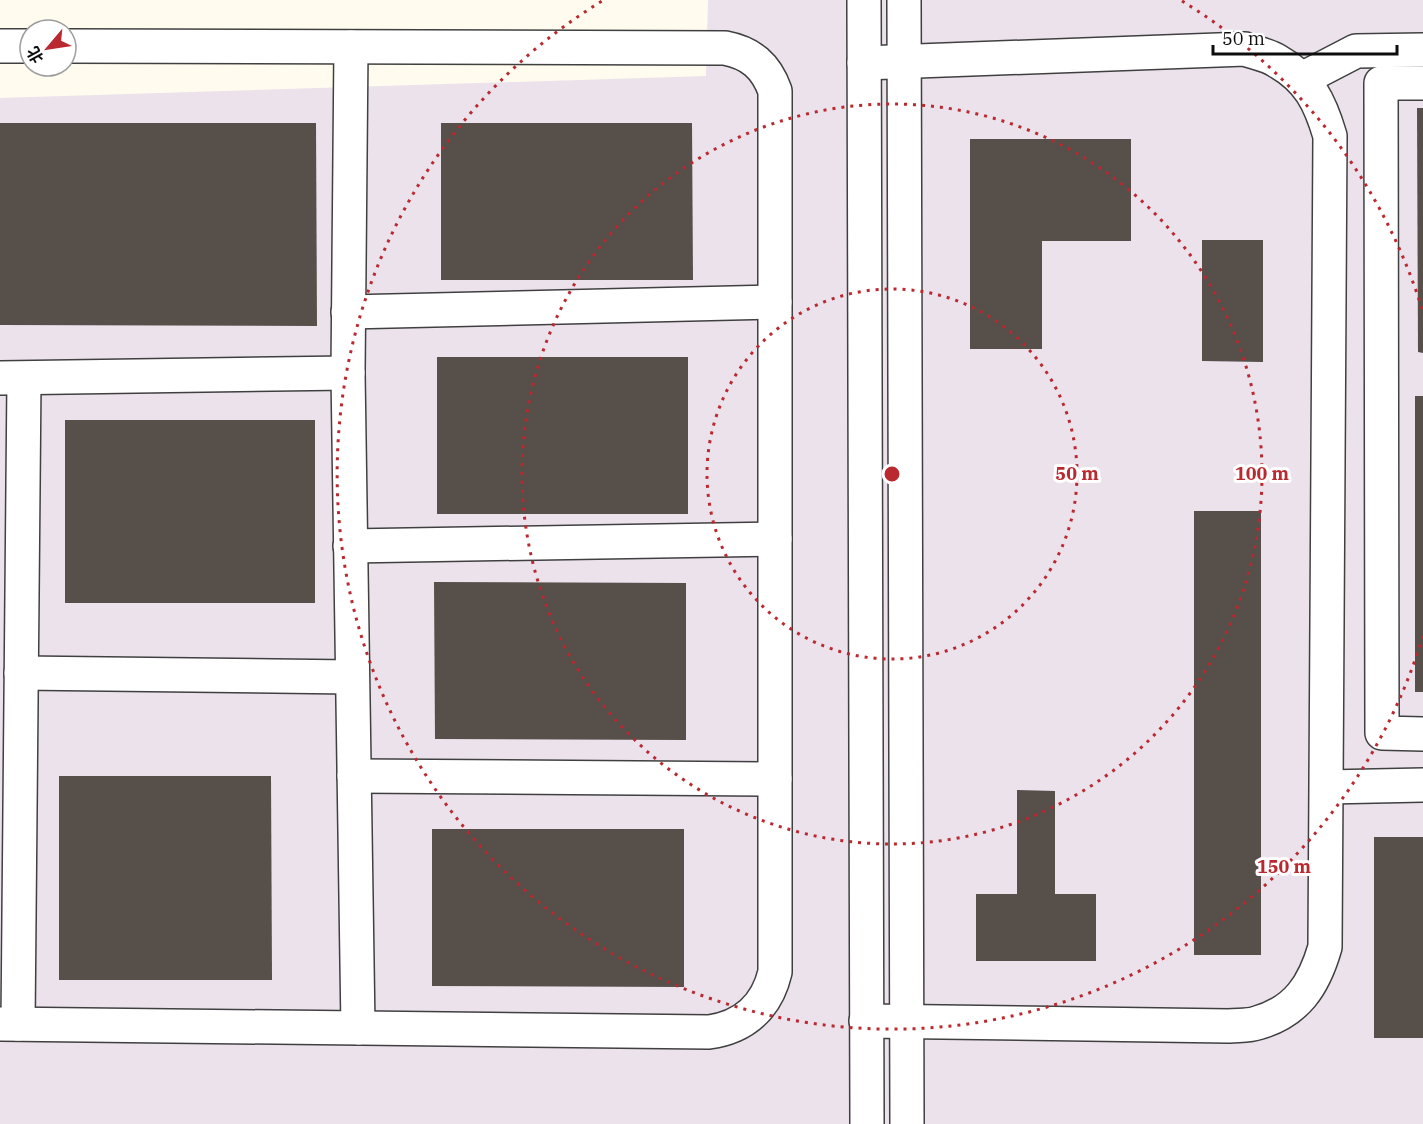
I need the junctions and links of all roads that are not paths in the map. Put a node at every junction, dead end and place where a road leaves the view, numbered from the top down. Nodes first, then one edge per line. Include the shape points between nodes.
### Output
1 (864, 0) edge
2 (904, 0) edge
3 (0, 46) edge
4 (18, 46) edge
5 (78, 46) edge
6 (351, 47) junction
7 (1423, 50) edge
8 (904, 61) junction
9 (864, 63) junction
10 (1302, 79) junction
11 (1423, 83) edge
12 (775, 302) junction
13 (348, 312) junction
14 (348, 373) junction
15 (12, 378) edge
16 (775, 539) junction
17 (350, 546) junction
18 (21, 673) junction
19 (352, 677) junction
20 (1423, 734) edge
21 (354, 776) junction
22 (775, 779) junction
23 (1423, 785) edge
24 (1327, 787) junction
25 (866, 1021) junction
26 (907, 1022) junction
27 (9, 1024) edge
28 (358, 1028) junction
29 (867, 1124) edge
30 (908, 1124) edge

1 - 9 street
2 - 8 street
3 - 4 street
5 - 6 street
6 - 12 street via 725,48 750,56 766,72 775,91
6 - 13 street
7 - 10 street via 1356,51
8 - 9 street
8 - 10 street via 1245,50 1276,60
8 - 26 street
9 - 25 street
10 - 24 street via 1320,105 1330,136
11 - 20 street via 1381,83 1382,733
12 - 13 street
12 - 16 street
13 - 14 street
14 - 15 street
14 - 17 street
15 - 18 street
16 - 17 street
16 - 22 street
17 - 19 street
18 - 19 street
18 - 27 street
19 - 21 street
21 - 22 street
21 - 28 street
22 - 28 street via 775,972 768,995 743,1021 710,1032
23 - 24 street
24 - 26 street via 1325,947 1317,973 1302,996 1281,1013 1257,1023 1229,1026
25 - 26 street
25 - 29 street
26 - 30 street
27 - 28 street

